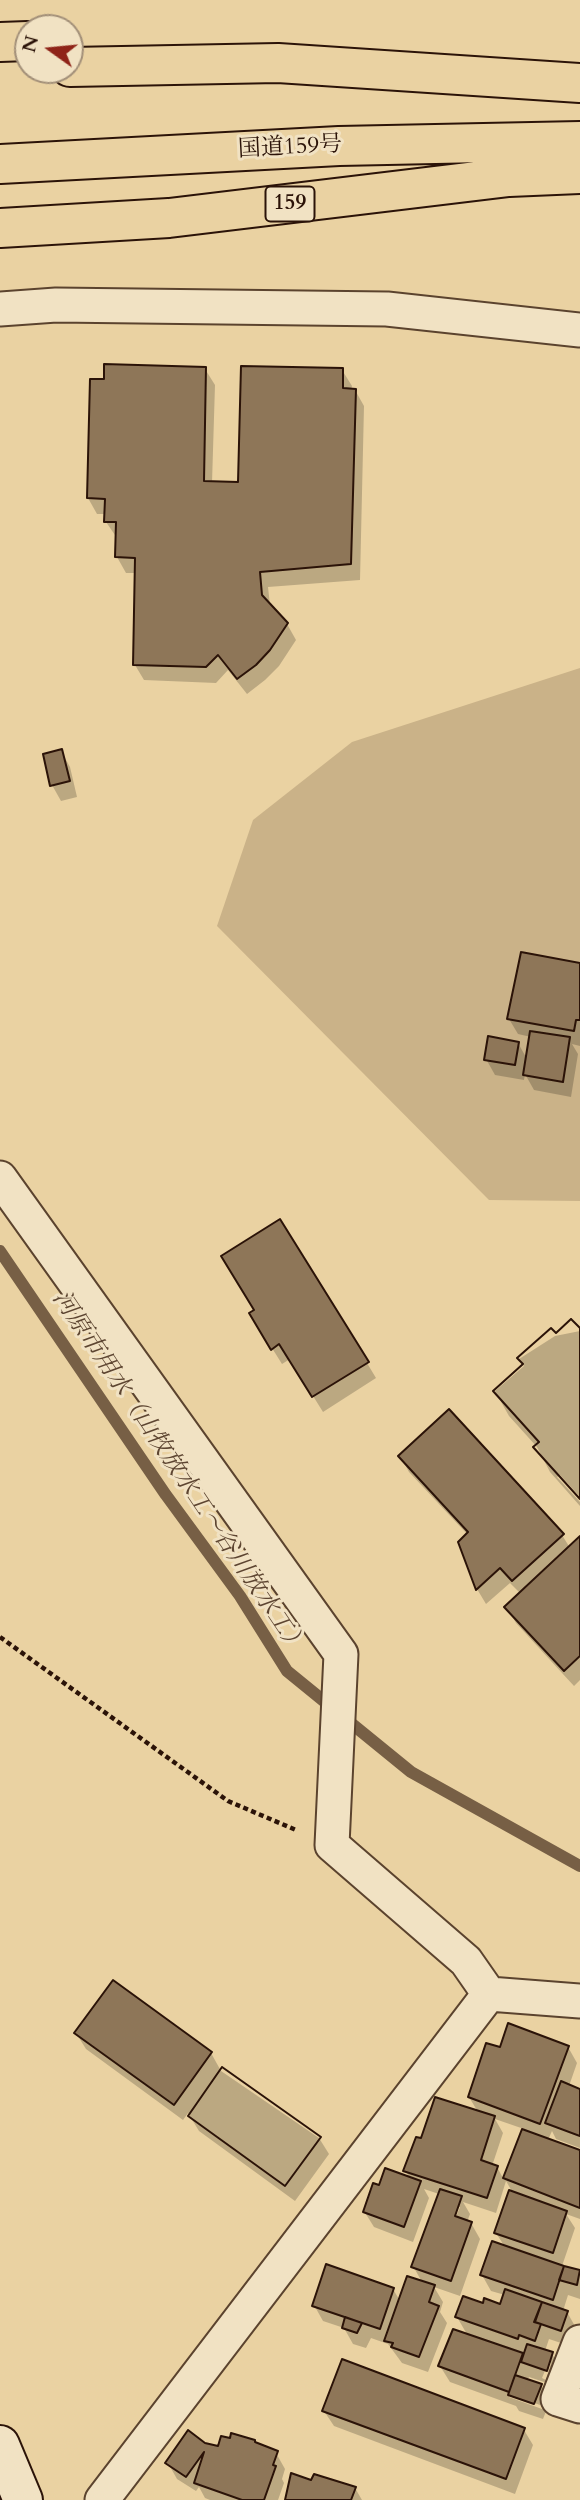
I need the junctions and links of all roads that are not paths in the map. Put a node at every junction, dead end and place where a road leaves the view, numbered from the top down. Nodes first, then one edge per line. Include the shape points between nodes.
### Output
1 (84, 41) edge
2 (580, 60) edge
3 (84, 67) edge
4 (580, 83) edge
5 (580, 141) edge
6 (0, 164) edge
7 (580, 174) edge
8 (0, 228) edge
9 (0, 309) edge
10 (580, 330) edge
11 (0, 1178) edge
12 (489, 1994) junction
13 (580, 2001) edge
14 (580, 2342) edge
15 (580, 2406) edge
16 (0, 2445) edge
17 (23, 2500) edge
18 (102, 2500) edge

1 - 2 highway via 166,39
3 - 4 highway via 278,63
5 - 6 highway, 国道159号 via 339,146
7 - 8 highway, 159 via 509,177 169,218
9 - 10 street via 56,305 387,309
11 - 12 street via 341,1654 332,1845 466,1961
12 - 13 street
12 - 18 street
14 - 15 street via 558,2399
16 - 17 main road

